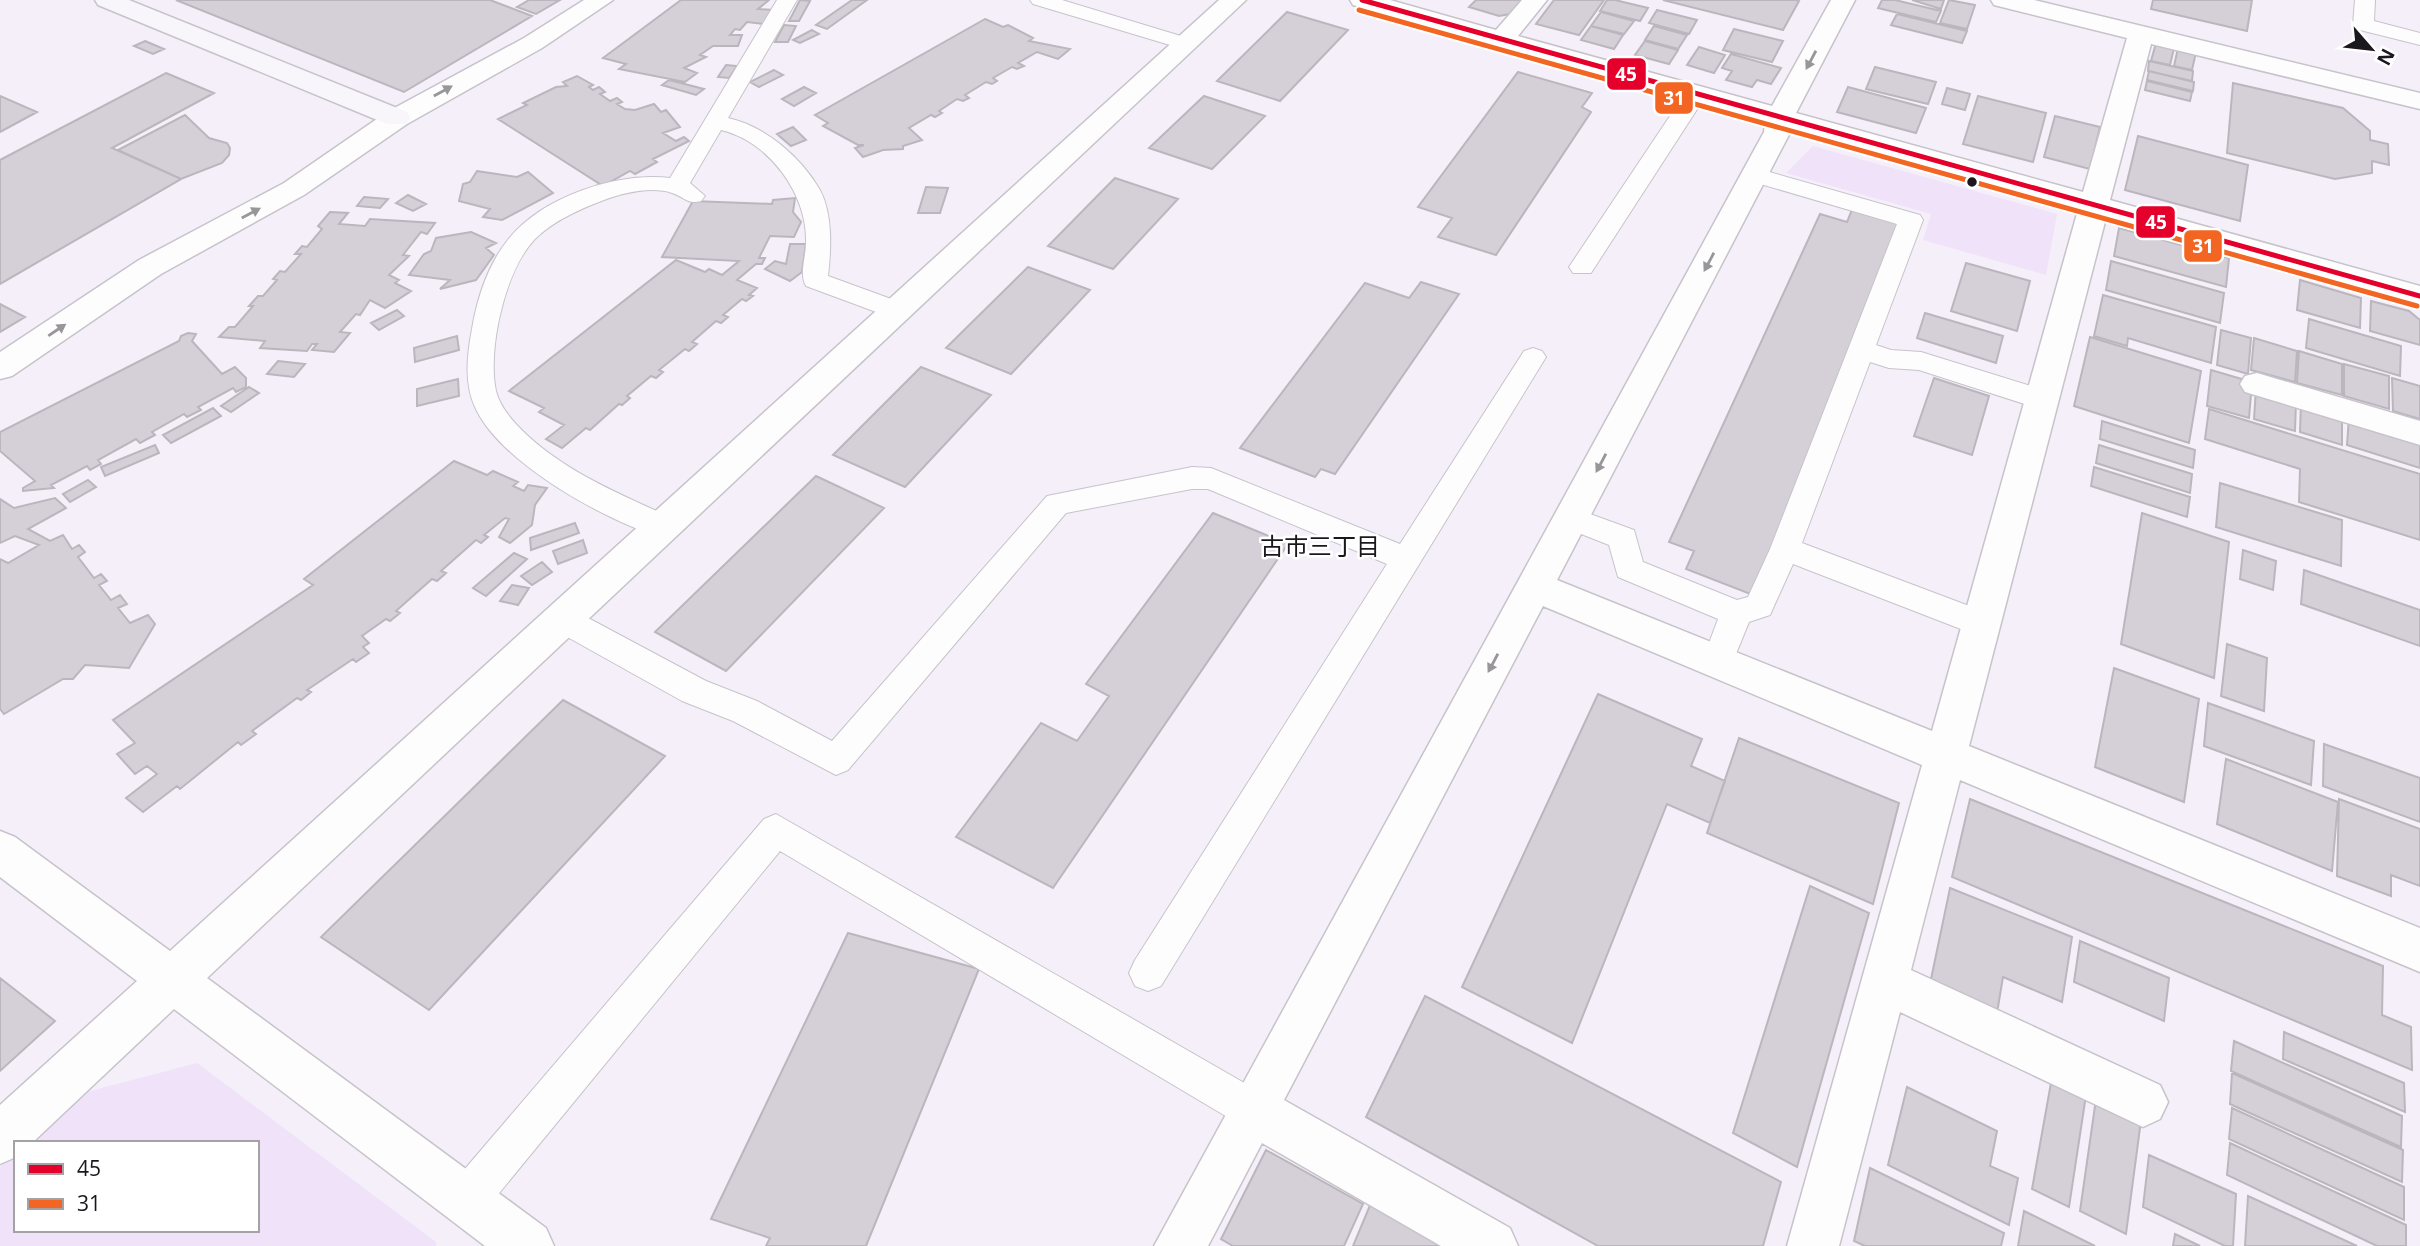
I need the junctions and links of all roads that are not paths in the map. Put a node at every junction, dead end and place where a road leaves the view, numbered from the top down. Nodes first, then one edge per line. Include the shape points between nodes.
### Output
1 (107, 0) edge
2 (601, 0) edge
3 (787, 0) edge
4 (1040, 0) edge
5 (1234, 0) edge
6 (1362, 0) edge
7 (1535, 0) edge
8 (1843, 0) edge
9 (2003, 0) edge
10 (2365, 0) edge
11 (2141, 33) junction
12 (2420, 38) edge
13 (1502, 39) junction
14 (1187, 44) junction
15 (1696, 94) junction
16 (2420, 101) edge
17 (397, 118) junction
18 (1779, 118) junction
19 (716, 122) junction
20 (1755, 176) junction
21 (2094, 206) junction
22 (1582, 267) dead end
23 (2420, 296) edge
24 (896, 310) junction
25 (1861, 349) junction
26 (1533, 356) dead end
27 (0, 368) edge
28 (2257, 384) dead end
29 (2043, 400) junction
30 (2420, 433) edge
31 (1571, 518) junction
32 (663, 527) junction
33 (1785, 549) junction
34 (1405, 559) junction
35 (1535, 587) junction
36 (1736, 612) junction
37 (564, 620) junction
38 (1982, 624) junction
39 (1718, 662) junction
40 (1946, 755) junction
41 (0, 851) edge
42 (2420, 950) edge
43 (1148, 973) dead end
44 (172, 980) junction
45 (1885, 982) junction
46 (2143, 1102) dead end
47 (1253, 1110) junction
48 (0, 1139) edge
49 (467, 1199) junction
50 (516, 1243) edge
51 (1180, 1246) edge
52 (1492, 1246) edge
53 (1813, 1246) edge

1 - 17 street
17 -> 2 street
3 - 19 lane
4 - 14 lane
5 - 14 street
6 - 13 street
7 - 13 street
8 -> 18 street
9 - 11 street
10 - 12 lane via 2363,25
11 - 16 street
11 - 21 street
13 - 15 street
14 - 24 street
15 - 18 street
15 - 22 lane
27 -> 17 street via 150,267 303,184
18 - 20 street via 1778,132
18 - 21 street
19 - 24 lane via 743,128 777,153 809,192 819,241 815,280
19 - 32 lane via 685,191 642,185 581,199 525,234 501,271 480,367 488,406 521,448 581,486
20 - 25 lane via 1911,220
20 -> 31 street
21 - 23 street
21 - 29 street
24 - 32 street
25 - 29 lane via 1889,359 1921,361
25 - 33 lane
26 - 34 lane
28 - 30 street
29 - 38 street
31 - 35 street
31 - 36 lane via 1623,538 1629,569
32 - 37 street
33 - 36 lane via 1759,606
33 - 38 lane
34 - 37 lane via 1211,479 1192,478 1056,504 836,760 745,711 694,691
34 - 43 lane
35 - 39 street
35 -> 47 street
36 - 39 lane
37 - 44 street
38 - 40 street
39 - 40 street
40 - 42 street
40 - 45 street
41 - 44 street
44 - 48 street
44 - 49 street
45 - 46 street
45 - 53 street
47 - 49 lane via 776,830
47 - 51 street
47 - 52 street
49 - 50 street

